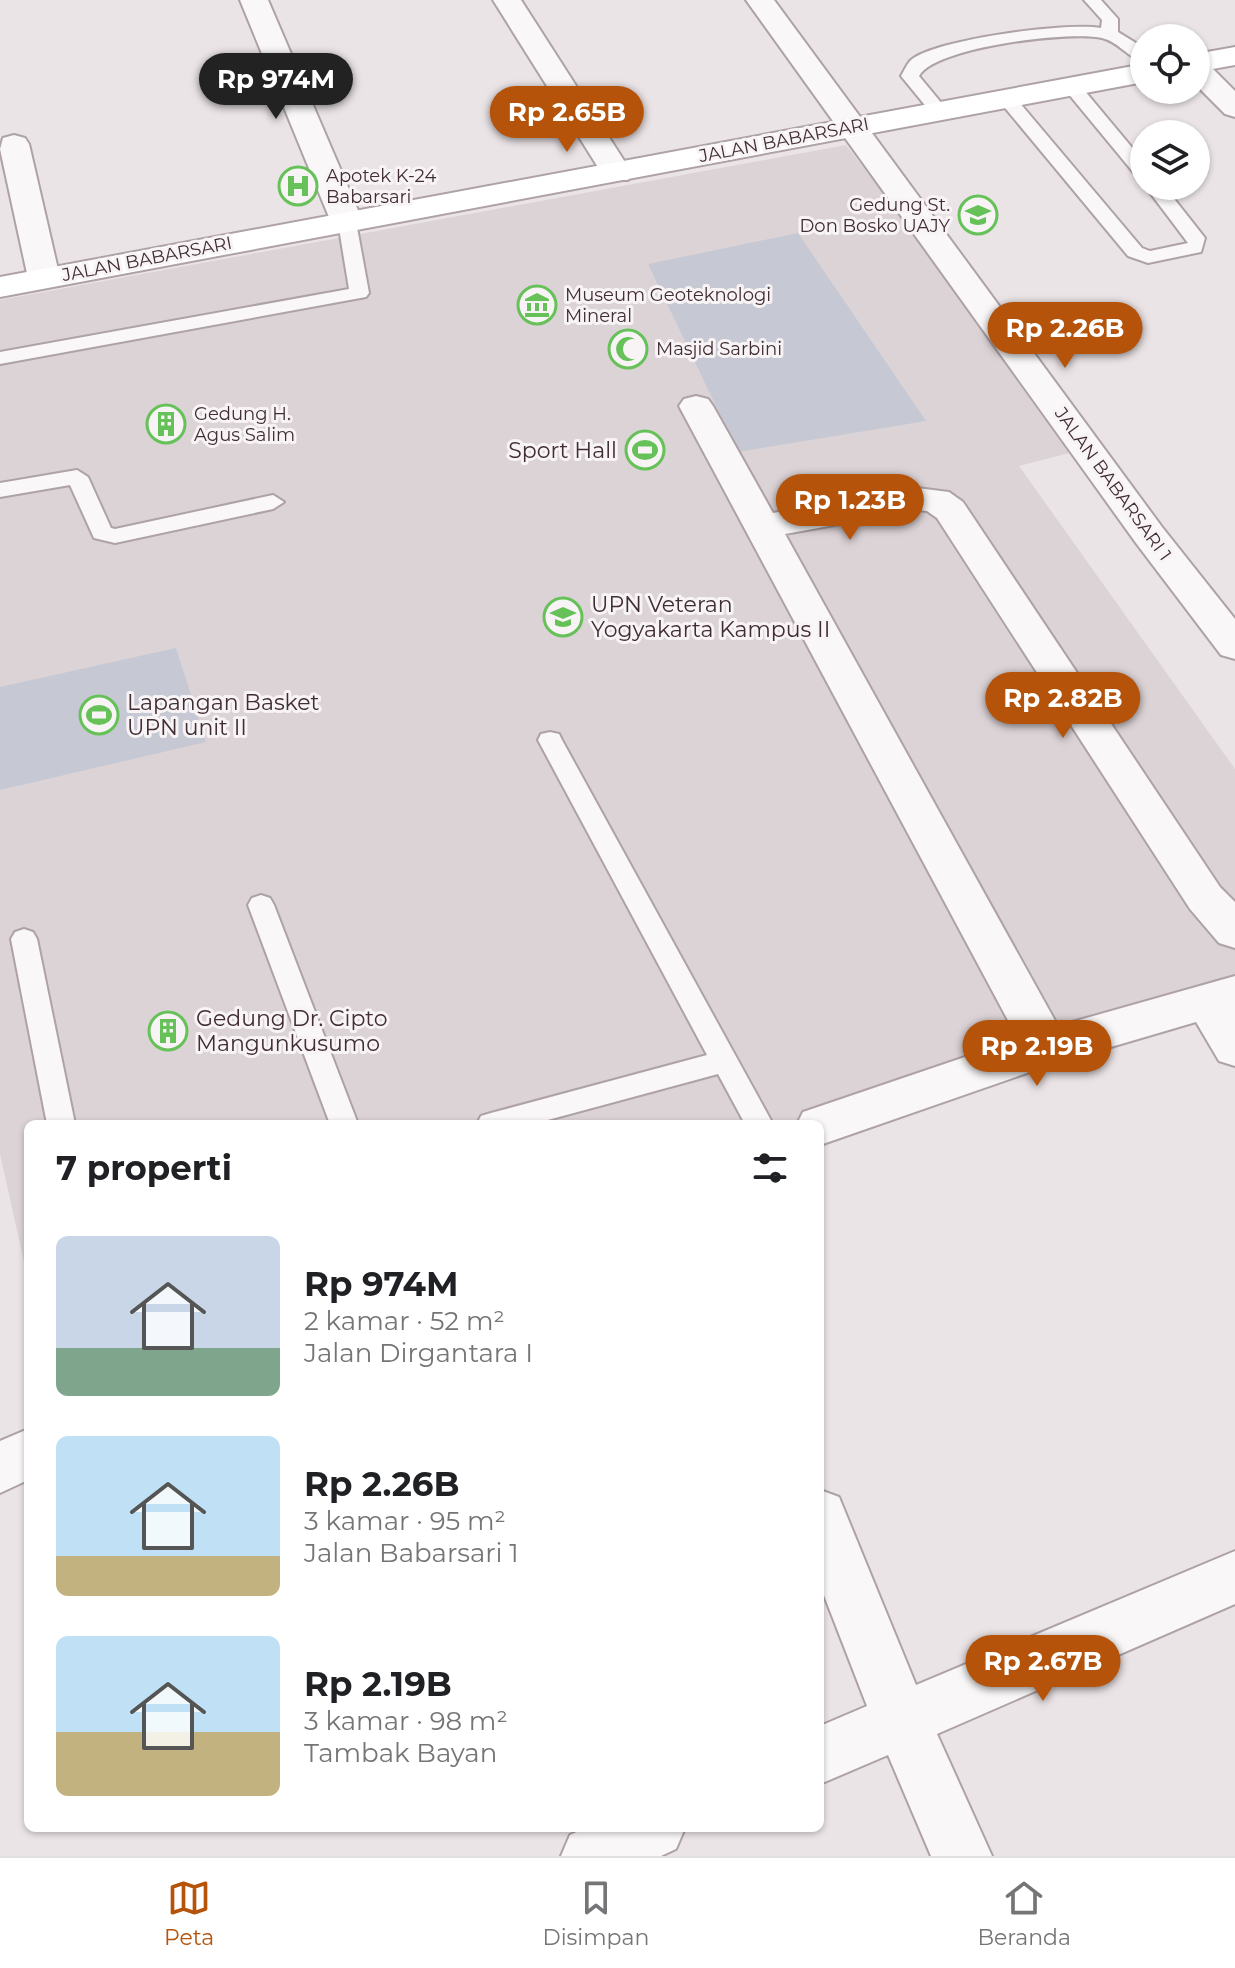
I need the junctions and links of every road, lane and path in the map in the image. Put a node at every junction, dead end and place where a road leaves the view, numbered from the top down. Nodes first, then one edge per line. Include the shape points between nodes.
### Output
1 (254, 0) edge
2 (507, 0) edge
3 (760, 0) edge
4 (1092, 0) edge
5 (1109, 34) junction
6 (1130, 48) edge
7 (1235, 56) edge
8 (1210, 62) edge
9 (1130, 76) edge
10 (1210, 81) edge
11 (1073, 88) junction
12 (1007, 99) junction
13 (1235, 108) edge
14 (939, 111) junction
15 (851, 127) junction
16 (14, 144) dead end
17 (1130, 157) edge
18 (617, 173) junction
19 (1165, 200) edge
20 (347, 222) junction
21 (44, 278) junction
22 (0, 287) edge
23 (0, 358) edge
24 (696, 406) dead end
25 (0, 490) edge
26 (273, 502) dead end
27 (761, 527) junction
28 (1235, 646) edge
29 (550, 740) dead end
30 (261, 905) dead end
31 (1235, 931) edge
32 (24, 939) dead end
33 (1221, 996) edge
34 (1046, 1048) junction
35 (1235, 1048) edge
36 (725, 1061) junction
37 (60, 1120) edge
38 (342, 1120) edge
39 (506, 1120) edge
40 (757, 1120) edge
41 (824, 1125) edge
42 (24, 1455) edge
43 (0, 1468) edge
44 (824, 1525) edge
45 (1235, 1577) edge
46 (901, 1719) junction
47 (824, 1753) edge
48 (646, 1832) edge
49 (591, 1856) edge
50 (962, 1856) edge

1 - 20 street
2 - 18 street
3 - 15 street, JALAN BABARSARI 1
4 - 5 lane via 1110,19
5 - 6 lane
5 - 14 lane via 1078,30 937,54 917,64 910,76
7 - 8 street
9 - 11 street, JALAN BABARSARI
10 - 13 street
11 - 12 street, JALAN BABARSARI
11 - 17 lane
12 - 14 street, JALAN BABARSARI
12 - 19 lane via 1135,252 1148,257 1194,248 1196,238
14 - 15 street, JALAN BABARSARI
15 - 18 street, JALAN BABARSARI
15 - 28 street, JALAN BABARSARI 1
16 - 21 street
18 - 20 street, JALAN BABARSARI
20 - 21 street, JALAN BABARSARI
20 - 23 lane via 359,293
21 - 22 street, JALAN BABARSARI
24 - 27 street
25 - 26 lane via 77,477 102,533 115,536
27 - 31 street via 917,499 936,500 950,510 1205,898
27 - 34 street
29 - 36 lane
30 - 38 lane
32 - 37 lane
33 - 34 street
33 - 35 street
34 - 41 street
36 - 39 lane
36 - 40 lane
42 - 43 street
44 - 46 street
45 - 46 street
46 - 47 street
46 - 50 street
48 - 49 street

